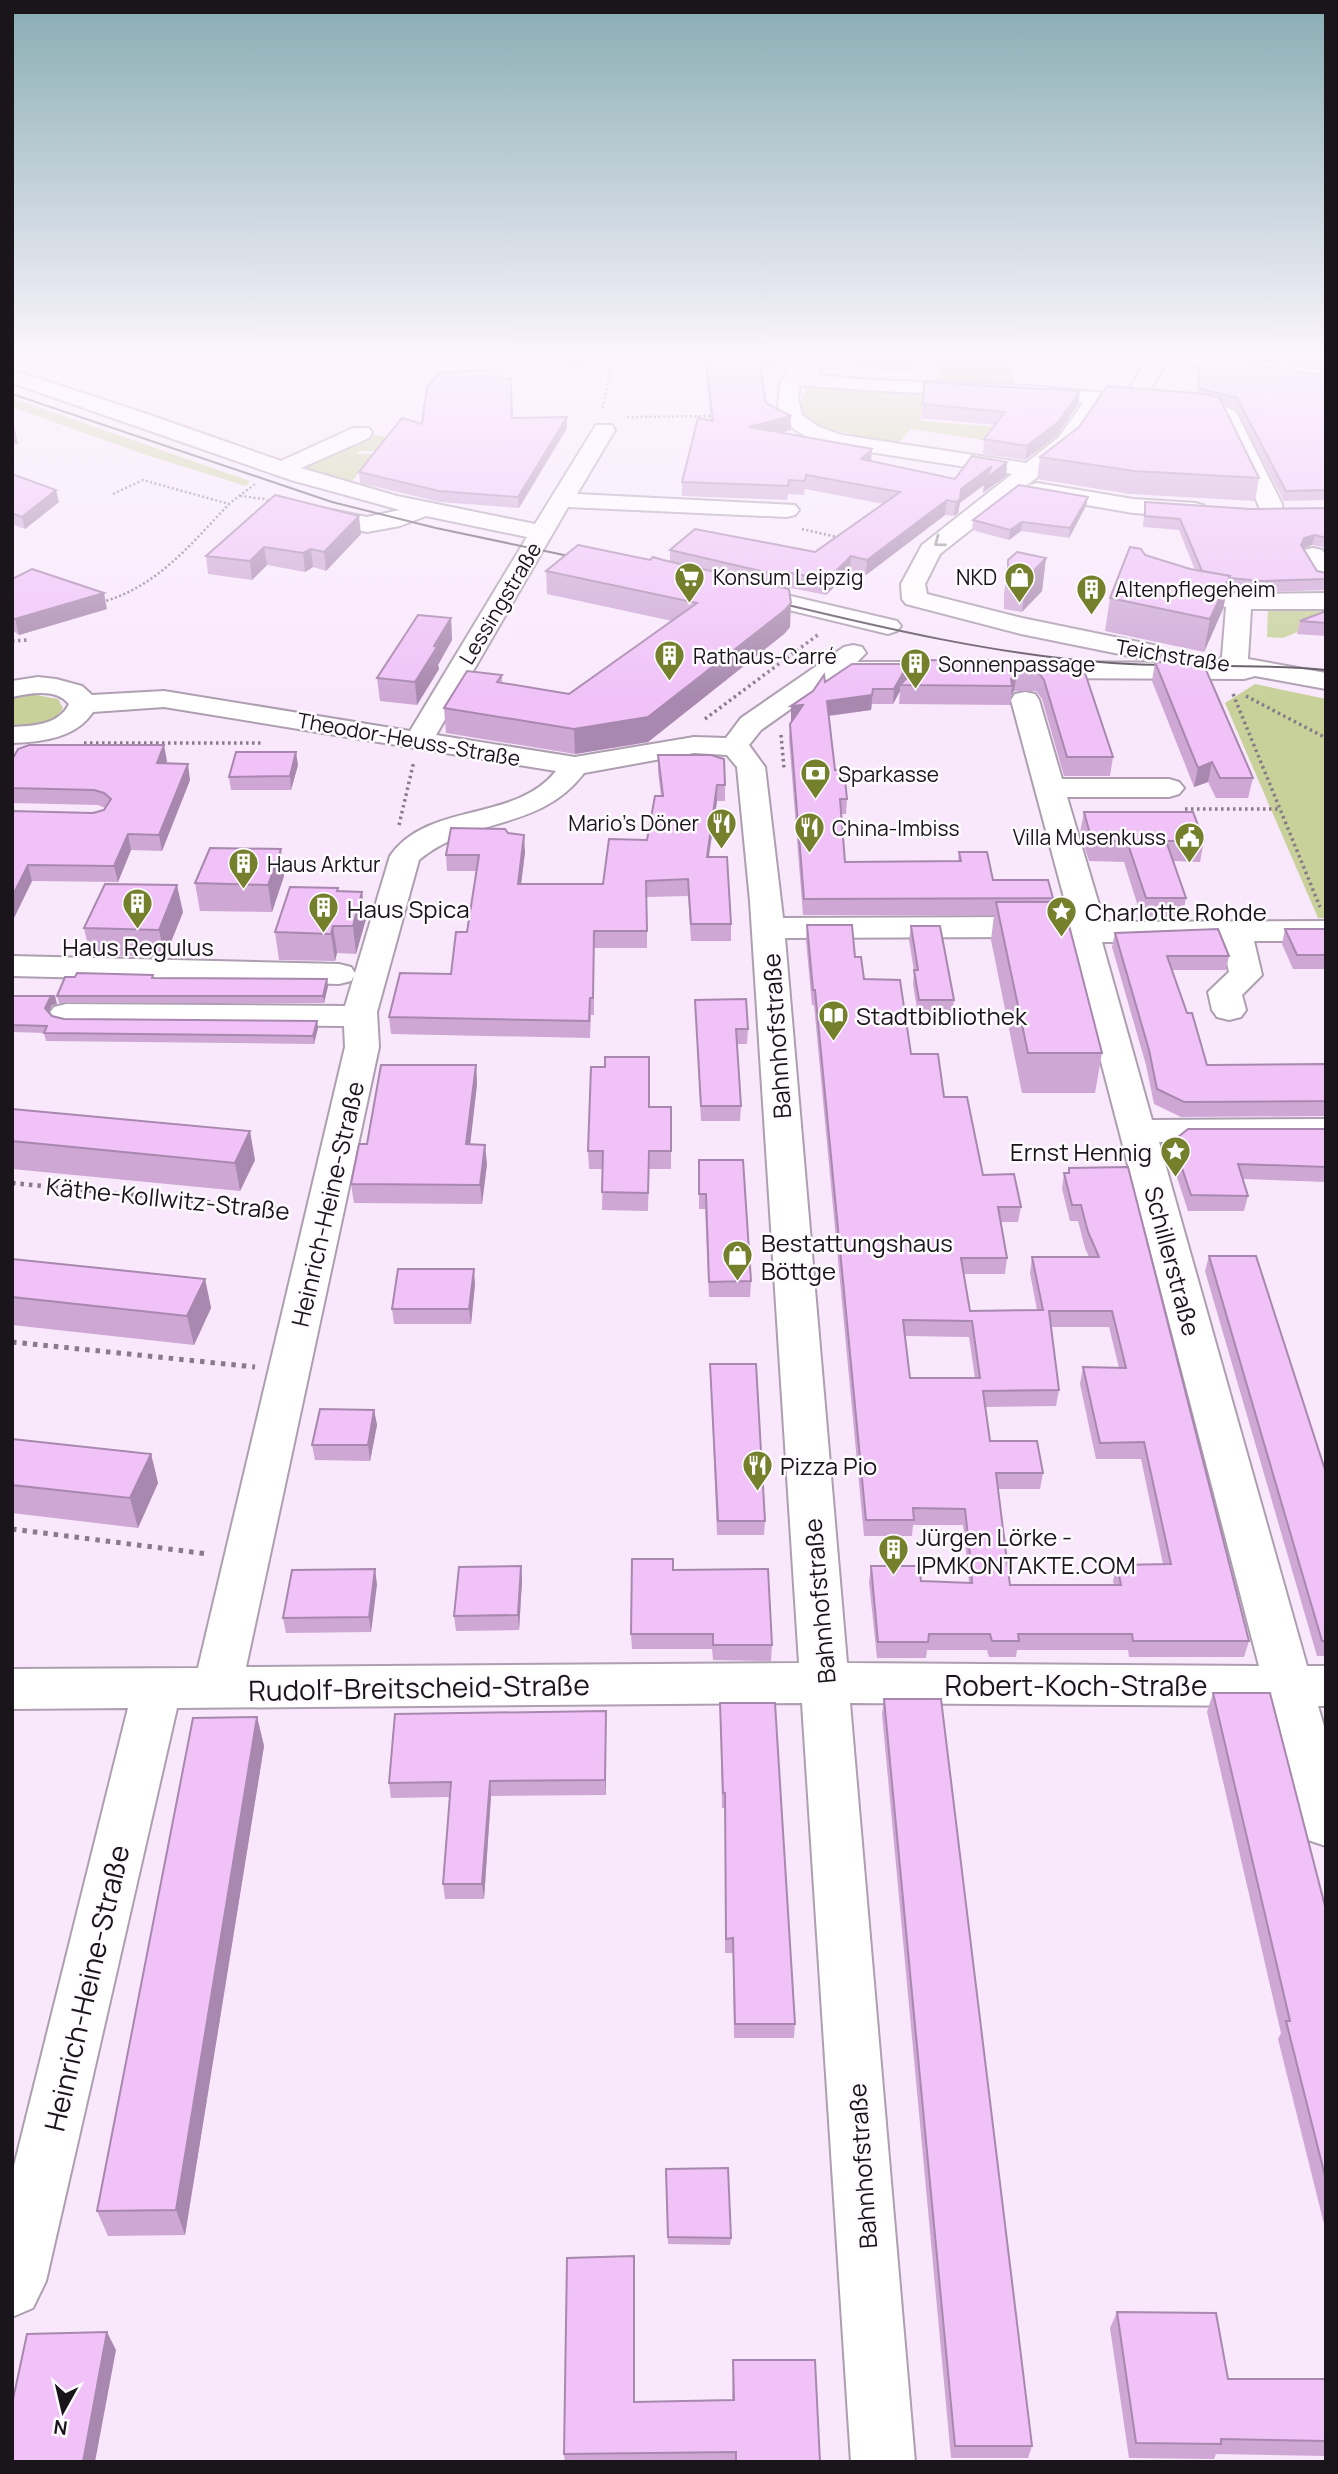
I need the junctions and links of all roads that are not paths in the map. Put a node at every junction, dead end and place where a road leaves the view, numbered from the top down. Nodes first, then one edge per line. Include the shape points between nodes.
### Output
1 (283, 469) edge
2 (580, 469) edge
3 (999, 469) edge
4 (1034, 469) edge
5 (1254, 469) edge
6 (1023, 478) junction
7 (561, 500) junction
8 (271, 503) edge
9 (423, 509) junction
10 (778, 509) road end
11 (1220, 512) edge
12 (1245, 512) edge
13 (1298, 512) edge
14 (1271, 513) junction
15 (538, 540) junction
16 (559, 551) dead end
17 (1313, 555) dead end
18 (1326, 576) edge
19 (1150, 580) edge
20 (715, 585) edge
21 (915, 599) junction
22 (1326, 601) edge
23 (1239, 602) junction
24 (888, 626) junction
25 (1326, 657) edge
26 (1236, 662) junction
27 (833, 668) junction
28 (1008, 680) junction
29 (1326, 681) edge
30 (12, 689) edge
31 (83, 704) junction
32 (12, 735) edge
33 (734, 747) junction
34 (417, 749) junction
35 (575, 766) junction
36 (1050, 788) junction
37 (1169, 788) dead end
38 (531, 803) junction
39 (521, 841) edge
40 (1323, 920) edge
41 (768, 928) junction
42 (1236, 931) junction
43 (1083, 932) junction
44 (12, 966) edge
45 (339, 974) dead end
46 (1229, 1010) dead end
47 (66, 1014) dead end
48 (360, 1016) junction
49 (1326, 1130) edge
50 (1138, 1131) junction
51 (826, 1683) junction
52 (1307, 1686) edge
53 (12, 1689) edge
54 (157, 1689) junction
55 (217, 1689) junction
56 (1326, 1824) edge
57 (12, 2287) edge
58 (883, 2462) edge

1 - 9 street
2 - 7 street, Lessingstraße
3 - 6 street
4 - 6 street
5 - 14 street
6 - 11 street via 1133,506
6 -> 21 street via 930,550 913,584
7 - 10 street
7 - 15 street, Lessingstraße
8 - 9 street via 368,526 389,524
9 - 15 street
12 - 14 street
13 - 14 street
15 - 16 street
15 - 34 street, Lessingstraße
17 - 18 street
19 - 23 street
20 - 24 street
21 - 24 street
21 - 26 street, Teichstraße via 1122,648
22 - 23 street
23 - 26 street
24 - 27 street
25 - 26 street
26 - 28 street via 1244,671 1071,670
26 - 29 street, Teichstraße
27 - 28 street
27 - 33 street via 751,724
28 - 36 street, Schillerstraße
30 - 31 street via 59,687 80,697
31 - 32 street via 80,712 61,726
31 - 34 street, Theodor-Heuss-Straße via 164,699
33 - 35 street, Theodor-Heuss-Straße via 694,745
33 - 41 street, Bahnhofstraße via 751,767
34 - 35 street, Theodor-Heuss-Straße
35 - 38 street via 549,795
36 - 37 street
36 - 43 street, Schillerstraße via 1087,918
38 - 39 street via 534,819
38 - 48 street, Heinrich-Heine-Straße via 432,834 405,856
40 - 42 street
41 - 43 street via 1051,927
41 - 51 street, Bahnhofstraße
42 - 43 street
42 - 46 street via 1246,975 1225,992
43 - 50 street, Schillerstraße
44 - 45 street
47 - 48 street
48 - 55 street, Heinrich-Heine-Straße via 362,1047
49 - 50 street
50 - 52 street, Schillerstraße
51 - 52 street, Robert-Koch-Straße
51 - 55 street, Rudolf-Breitscheid-Straße
51 - 58 street, Bahnhofstraße
52 - 56 street, Schillerstraße
53 - 54 street, Rudolf-Breitscheid-Straße
54 - 55 street, Rudolf-Breitscheid-Straße
54 - 57 street, Heinrich-Heine-Straße

